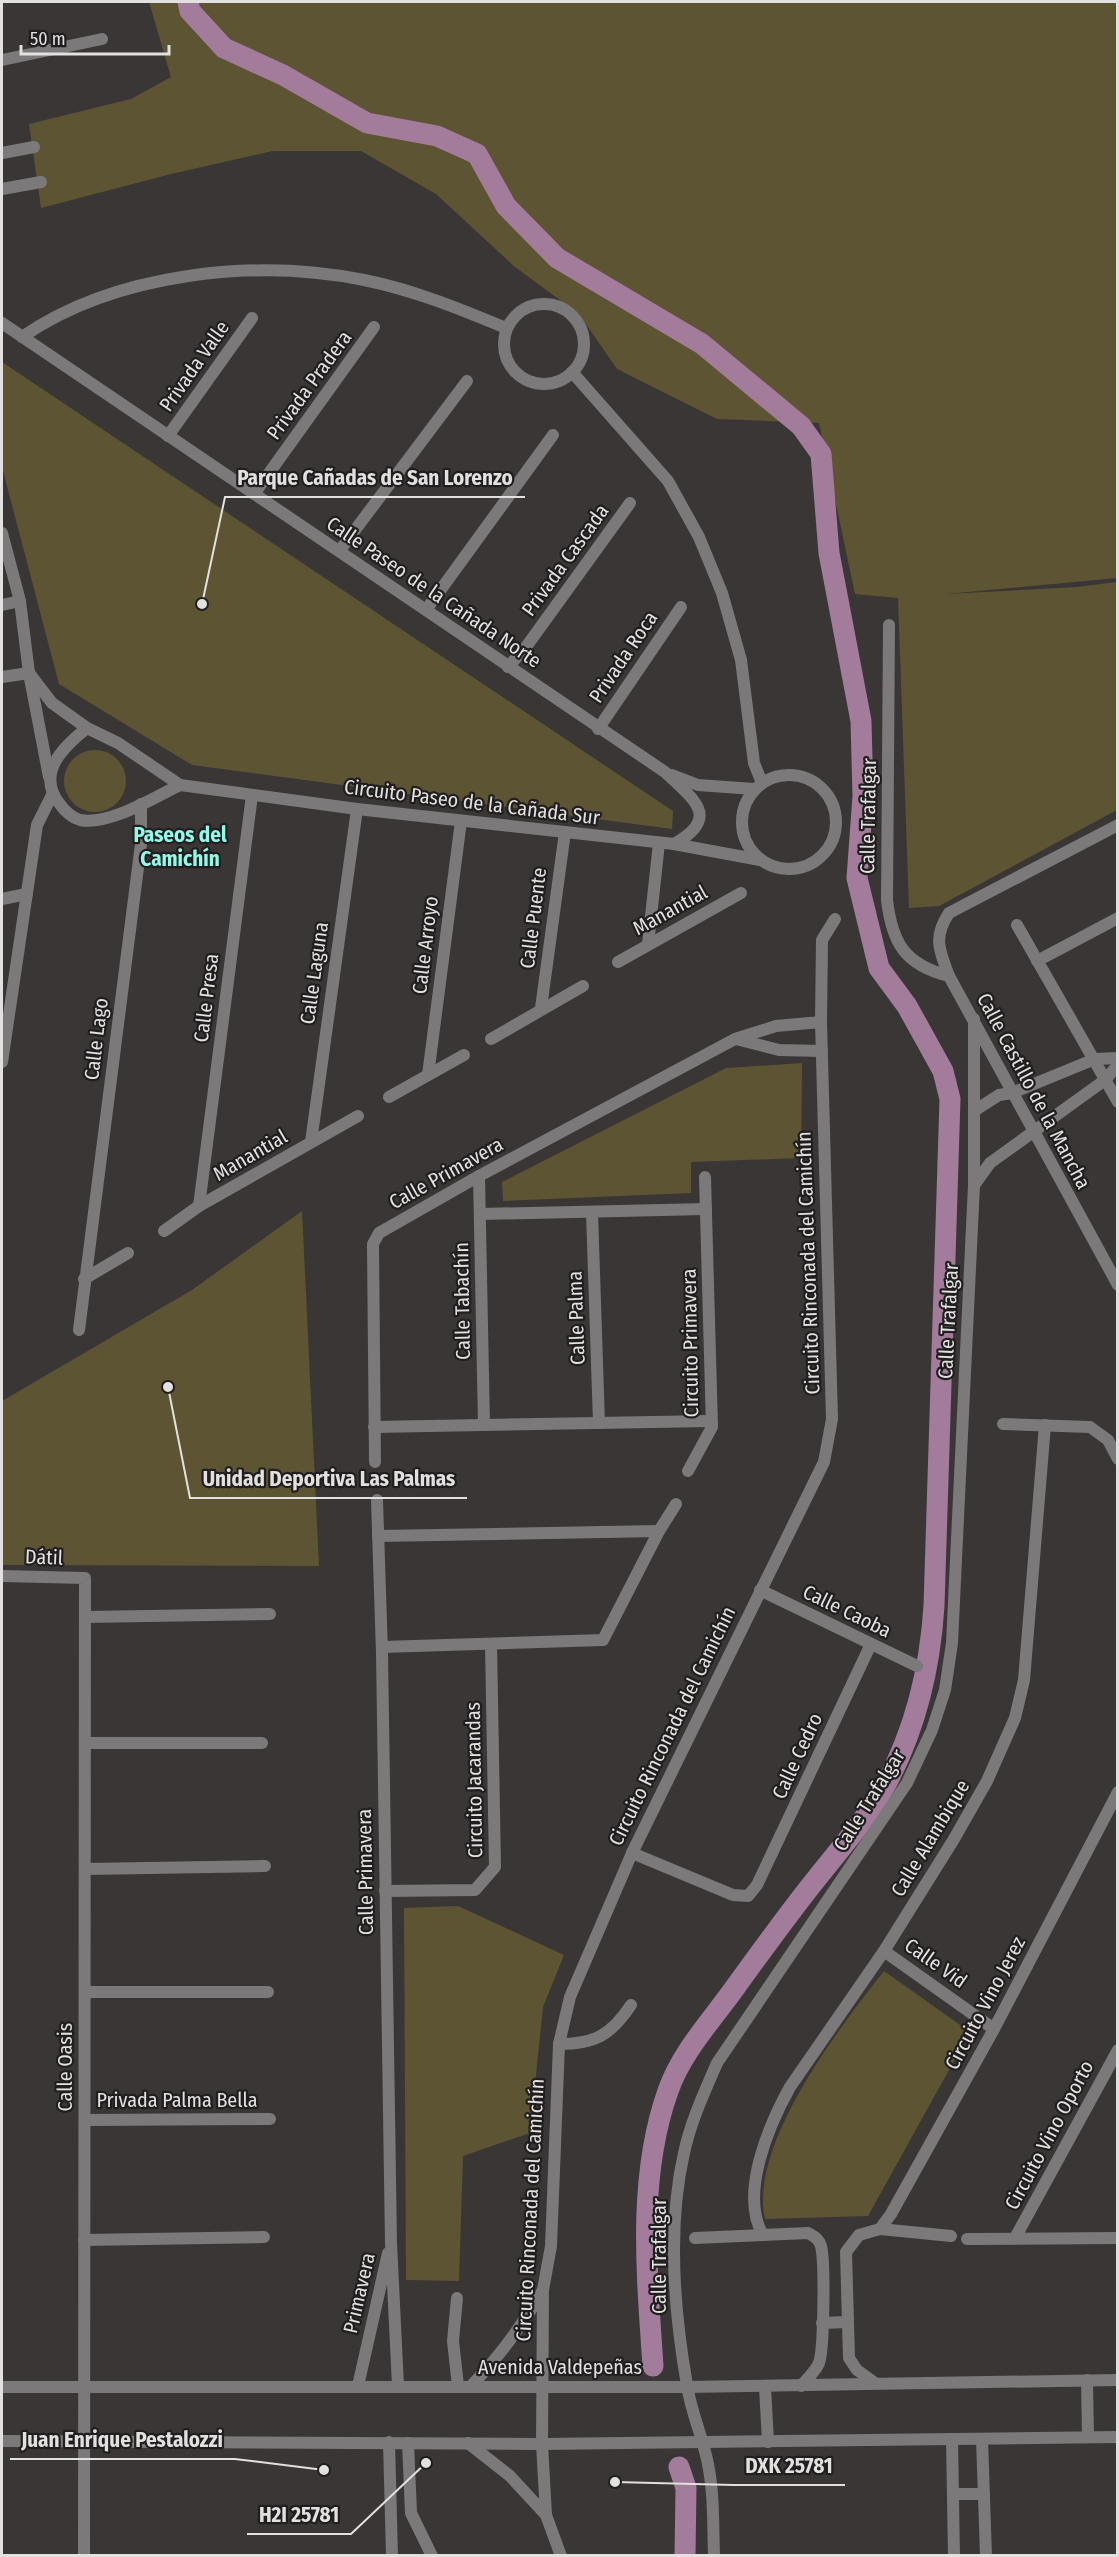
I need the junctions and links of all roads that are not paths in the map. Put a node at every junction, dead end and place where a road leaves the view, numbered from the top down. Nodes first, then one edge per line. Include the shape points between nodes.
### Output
1 (102, 39) dead end
2 (2, 60) edge
3 (34, 147) dead end
4 (2, 153) edge
5 (40, 182) dead end
6 (2, 189) edge
7 (252, 318) dead end
8 (2, 323) edge
9 (374, 327) dead end
10 (506, 328) junction
11 (22, 337) junction
12 (572, 372) junction
13 (467, 381) dead end
14 (553, 435) dead end
15 (168, 436) junction
16 (254, 494) junction
17 (630, 503) dead end
18 (2, 533) edge
19 (340, 550) junction
20 (20, 601) junction
21 (2, 605) edge
22 (681, 607) dead end
23 (426, 610) junction
24 (889, 625) dead end
25 (508, 667) junction
26 (29, 673) junction
27 (2, 677) edge
28 (87, 728) junction
29 (598, 729) junction
30 (665, 772) junction
31 (49, 777) junction
32 (180, 785) junction
33 (758, 786) junction
34 (52, 795) junction
35 (252, 795) junction
36 (141, 804) junction
37 (357, 808) junction
38 (461, 821) junction
39 (1118, 825) edge
40 (565, 832) junction
41 (659, 843) junction
42 (674, 844) junction
43 (760, 860) junction
44 (741, 892) dead end
45 (27, 894) junction
46 (2, 899) edge
47 (1118, 918) edge
48 (835, 919) dead end
49 (1017, 925) dead end
50 (648, 944) junction
51 (1037, 961) junction
52 (618, 962) dead end
53 (949, 976) junction
54 (583, 986) dead end
55 (541, 1008) junction
56 (974, 1019) junction
57 (821, 1022) junction
58 (491, 1039) dead end
59 (735, 1039) junction
60 (822, 1051) junction
61 (464, 1055) dead end
62 (2, 1056) edge
63 (1118, 1058) edge
64 (1095, 1059) junction
65 (1118, 1065) edge
66 (428, 1075) junction
67 (1105, 1080) junction
68 (1012, 1093) junction
69 (389, 1097) dead end
70 (1118, 1102) edge
71 (974, 1111) junction
72 (358, 1116) dead end
73 (1034, 1133) junction
74 (311, 1142) junction
75 (479, 1176) junction
76 (705, 1177) dead end
77 (974, 1185) junction
78 (199, 1206) junction
79 (706, 1209) junction
80 (592, 1212) junction
81 (480, 1214) junction
82 (164, 1231) dead end
83 (128, 1253) dead end
84 (84, 1280) junction
85 (1118, 1285) edge
86 (79, 1330) dead end
87 (711, 1421) junction
88 (599, 1423) junction
89 (1004, 1424) dead end
90 (484, 1425) junction
91 (1045, 1425) junction
92 (374, 1427) junction
93 (1118, 1459) edge
94 (375, 1462) dead end
95 (688, 1470) dead end
96 (376, 1500) dead end
97 (676, 1504) dead end
98 (659, 1531) junction
99 (378, 1536) junction
100 (2, 1576) edge
101 (85, 1578) joint
102 (760, 1590) junction
103 (270, 1614) dead end
104 (85, 1617) junction
105 (491, 1644) junction
106 (871, 1644) junction
107 (382, 1647) junction
108 (916, 1666) dead end
109 (86, 1743) junction
110 (262, 1743) dead end
111 (1118, 1792) edge
112 (632, 1852) junction
113 (265, 1866) dead end
114 (85, 1869) junction
115 (385, 1891) junction
116 (884, 1951) junction
117 (85, 1992) junction
118 (268, 1992) dead end
119 (631, 2005) dead end
120 (994, 2029) junction
121 (559, 2044) junction
122 (1118, 2050) edge
123 (270, 2119) dead end
124 (85, 2120) junction
125 (880, 2229) junction
126 (763, 2235) junction
127 (951, 2236) dead end
128 (264, 2237) dead end
129 (694, 2238) dead end
130 (1015, 2238) junction
131 (1118, 2238) edge
132 (967, 2239) dead end
133 (84, 2240) junction
134 (391, 2243) junction
135 (543, 2289) junction
136 (457, 2298) dead end
137 (847, 2322) junction
138 (822, 2323) junction
139 (1087, 2380) junction
140 (1118, 2380) edge
141 (875, 2383) junction
142 (398, 2385) junction
143 (358, 2386) junction
144 (464, 2386) junction
145 (765, 2386) junction
146 (801, 2386) junction
147 (2, 2387) edge
148 (84, 2387) junction
149 (687, 2387) junction
150 (543, 2388) junction
151 (1118, 2437) edge
152 (1088, 2438) junction
153 (952, 2439) junction
154 (982, 2439) junction
155 (2, 2441) edge
156 (84, 2441) junction
157 (389, 2442) junction
158 (702, 2442) junction
159 (768, 2442) junction
160 (408, 2443) junction
161 (468, 2443) junction
162 (542, 2444) junction
163 (954, 2494) junction
164 (984, 2494) junction
165 (390, 2513) junction
166 (411, 2513) junction
167 (546, 2515) junction
168 (84, 2556) edge
169 (392, 2556) edge
170 (432, 2556) edge
171 (561, 2556) edge
172 (714, 2556) edge
173 (954, 2556) edge
174 (986, 2556) edge

1 - 2 street
3 - 4 street
5 - 6 street
7 - 15 street, Privada Valle
8 - 11 street, Calle Paseo de la Cañada Norte
9 - 16 street, Privada Pradera
10 - 11 street via 438,300 374,283 287,271 215,273 137,285 49,319
10 - 12 street via 503,344 515,373 544,384 559,381
10 - 12 street via 528,306 543,303 566,310 581,328 584,344 581,359
11 - 15 street, Calle Paseo de la Cañada Norte
12 - 33 street via 668,481 699,537 722,593 741,660
13 - 19 street
14 - 23 street
15 - 16 street, Calle Paseo de la Cañada Norte
16 - 19 street, Calle Paseo de la Cañada Norte
17 - 25 street, Privada Cascada
18 - 20 street
19 - 23 street, Calle Paseo de la Cañada Norte
20 - 21 street
20 - 26 street
22 - 29 street, Privada Roca
23 - 25 street, Calle Paseo de la Cañada Norte
24 - 53 street, Calle Trafalgar via 886,900 890,926 900,948 916,963
25 - 29 street, Calle Paseo de la Cañada Norte
26 - 27 street
26 - 28 street via 52,703
26 - 31 street
28 - 31 street via 65,746
28 - 32 street via 118,743
29 - 30 street, Calle Paseo de la Cañada Norte
30 - 33 street, Calle Paseo de la Cañada Norte via 698,785
30 - 42 street, Calle Paseo de la Cañada Norte via 698,806 700,818 696,829
31 - 34 street
32 - 35 street, Circuito Paseo de la Cañada Sur
32 - 36 street
33 - 43 street via 744,806 741,826 747,845
33 - 43 street via 777,776 794,775 810,780 824,790 836,822 833,838 811,864 795,869 778,868
34 - 36 street via 65,812 80,820 98,820
34 - 45 street via 37,825
35 - 37 street, Circuito Paseo de la Cañada Sur
35 - 78 street, Calle Presa
36 - 84 street, Calle Lago via 141,844
37 - 38 street, Circuito Paseo de la Cañada Sur
37 - 74 street, Calle Laguna
38 - 40 street, Circuito Paseo de la Cañada Sur
38 - 66 street, Calle Arroyo
39 - 53 street, Calle Castillo de la Mancha via 949,912 940,926 939,948
40 - 41 street, Circuito Paseo de la Cañada Sur
40 - 55 street, Calle Puente
41 - 42 street, Circuito Paseo de la Cañada Sur
41 - 50 street
42 - 43 street, Circuito Paseo de la Cañada Sur
44 - 50 street, Manantial
45 - 46 street
45 - 62 street
47 - 51 street
48 - 57 street, Circuito Rinconada del Camichín via 822,940
49 - 51 street
50 - 52 street, Manantial
51 - 64 street
53 - 56 street, Calle Castillo de la Mancha
54 - 55 street
55 - 58 street
56 - 68 street, Calle Castillo de la Mancha
56 - 71 street, Calle Trafalgar
57 - 59 street, Calle Primavera via 777,1026
57 - 60 street, Circuito Rinconada del Camichín
59 - 60 street via 779,1050
59 - 75 street, Calle Primavera
60 - 102 street, Circuito Rinconada del Camichín via 832,1419 824,1462
61 - 66 street
63 - 64 street
64 - 67 street
64 - 68 street
65 - 67 street
66 - 69 street
67 - 70 street
67 - 73 street
68 - 71 street via 999,1095
68 - 73 street, Calle Castillo de la Mancha
71 - 77 street, Calle Trafalgar
72 - 74 street, Manantial
73 - 77 street via 990,1163
73 - 85 street, Calle Castillo de la Mancha
74 - 78 street, Manantial
75 - 81 street, Calle Tabachín
75 - 92 street, Calle Primavera via 379,1233 374,1244
76 - 79 street, Circuito Primavera
77 - 149 street, Calle Trafalgar via 952,1642 945,1690 908,1783 717,2063 696,2110 684,2154 675,2259
78 - 82 street, Manantial
79 - 80 street
79 - 87 street, Circuito Primavera
80 - 81 street
80 - 88 street, Calle Palma
81 - 90 street, Calle Tabachín
83 - 84 street
84 - 86 street, Calle Lago
87 - 88 street
87 - 95 street, Circuito Primavera via 712,1427
88 - 90 street
89 - 91 street
90 - 92 street
91 - 93 street via 1090,1427 1108,1440
91 - 116 street, Calle Alambique via 1024,1680 1015,1718 987,1781
92 - 94 street, Calle Primavera
96 - 99 street, Calle Primavera
97 - 98 street
98 - 99 street
98 - 105 street via 603,1640
99 - 107 street, Calle Primavera
100 - 101 street, Dátil
101 - 104 street, Calle Oasis
102 - 106 street, Calle Caoba
102 - 112 street, Circuito Rinconada del Camichín
103 - 104 street
104 - 109 street, Calle Oasis
105 - 107 street
105 - 115 street, Circuito Jacarandas via 495,1867 475,1890
106 - 108 street, Calle Caoba
106 - 112 street, Calle Cedro via 757,1885 748,1896 733,1895
107 - 115 street, Calle Primavera
109 - 110 street
109 - 114 street, Calle Oasis
111 - 120 street, Circuito Vino Jerez
112 - 121 street, Circuito Rinconada del Camichín via 570,1997
113 - 114 street
114 - 117 street, Calle Oasis
115 - 134 street, Calle Primavera
116 - 120 street, Calle Vid
116 - 126 street, Calle Alambique via 790,2087 769,2130 753,2207 755,2222
117 - 118 street
117 - 124 street, Calle Oasis
119 - 121 street via 618,2025 598,2038
120 - 125 street, Circuito Vino Jerez
121 - 135 street, Circuito Rinconada del Camichín via 551,2246
122 - 130 street, Circuito Vino Oporto
123 - 124 street, Privada Palma Bella
124 - 133 street, Calle Oasis
125 - 127 street
125 - 137 street via 860,2235 846,2252
126 - 129 street
126 - 138 street via 808,2233 816,2238 821,2246
128 - 133 street
130 - 131 street
130 - 132 street
133 - 148 street, Calle Oasis
134 - 142 street, Primavera
134 - 143 street, Primavera
135 - 144 street via 505,2349
135 - 150 street, Circuito Rinconada del Camichín
136 - 144 street via 453,2341
137 - 138 street
137 - 141 street via 849,2358
138 - 146 street via 819,2362
139 - 140 street, Avenida Valdepeñas
139 - 141 street, Avenida Valdepeñas
139 - 152 street
141 - 146 street, Avenida Valdepeñas
142 - 143 street, Avenida Valdepeñas
142 - 144 street, Avenida Valdepeñas
143 - 148 street, Avenida Valdepeñas
144 - 150 street, Avenida Valdepeñas
145 - 146 street, Avenida Valdepeñas
145 - 149 street, Avenida Valdepeñas
145 - 159 street
147 - 148 street, Avenida Valdepeñas
148 - 156 street, Calle Oasis
149 - 150 street, Avenida Valdepeñas
149 - 158 street, Calle Trafalgar
150 - 162 street, Circuito Rinconada del Camichín
151 - 152 street
152 - 154 street
153 - 154 street
153 - 159 street
153 - 163 street
154 - 164 street
155 - 156 street
156 - 157 street
156 - 168 street, Calle Oasis
157 - 160 street
157 - 165 street
158 - 159 street
158 - 162 street
158 - 172 street, Calle Trafalgar via 711,2482
160 - 161 street
160 - 166 street
161 - 162 street
161 - 167 street via 510,2476
162 - 167 street, Circuito Rinconada del Camichín
163 - 164 street
163 - 173 street
164 - 174 street
165 - 166 street
165 - 169 street
166 - 170 street
167 - 171 street, Circuito Rinconada del Camichín

